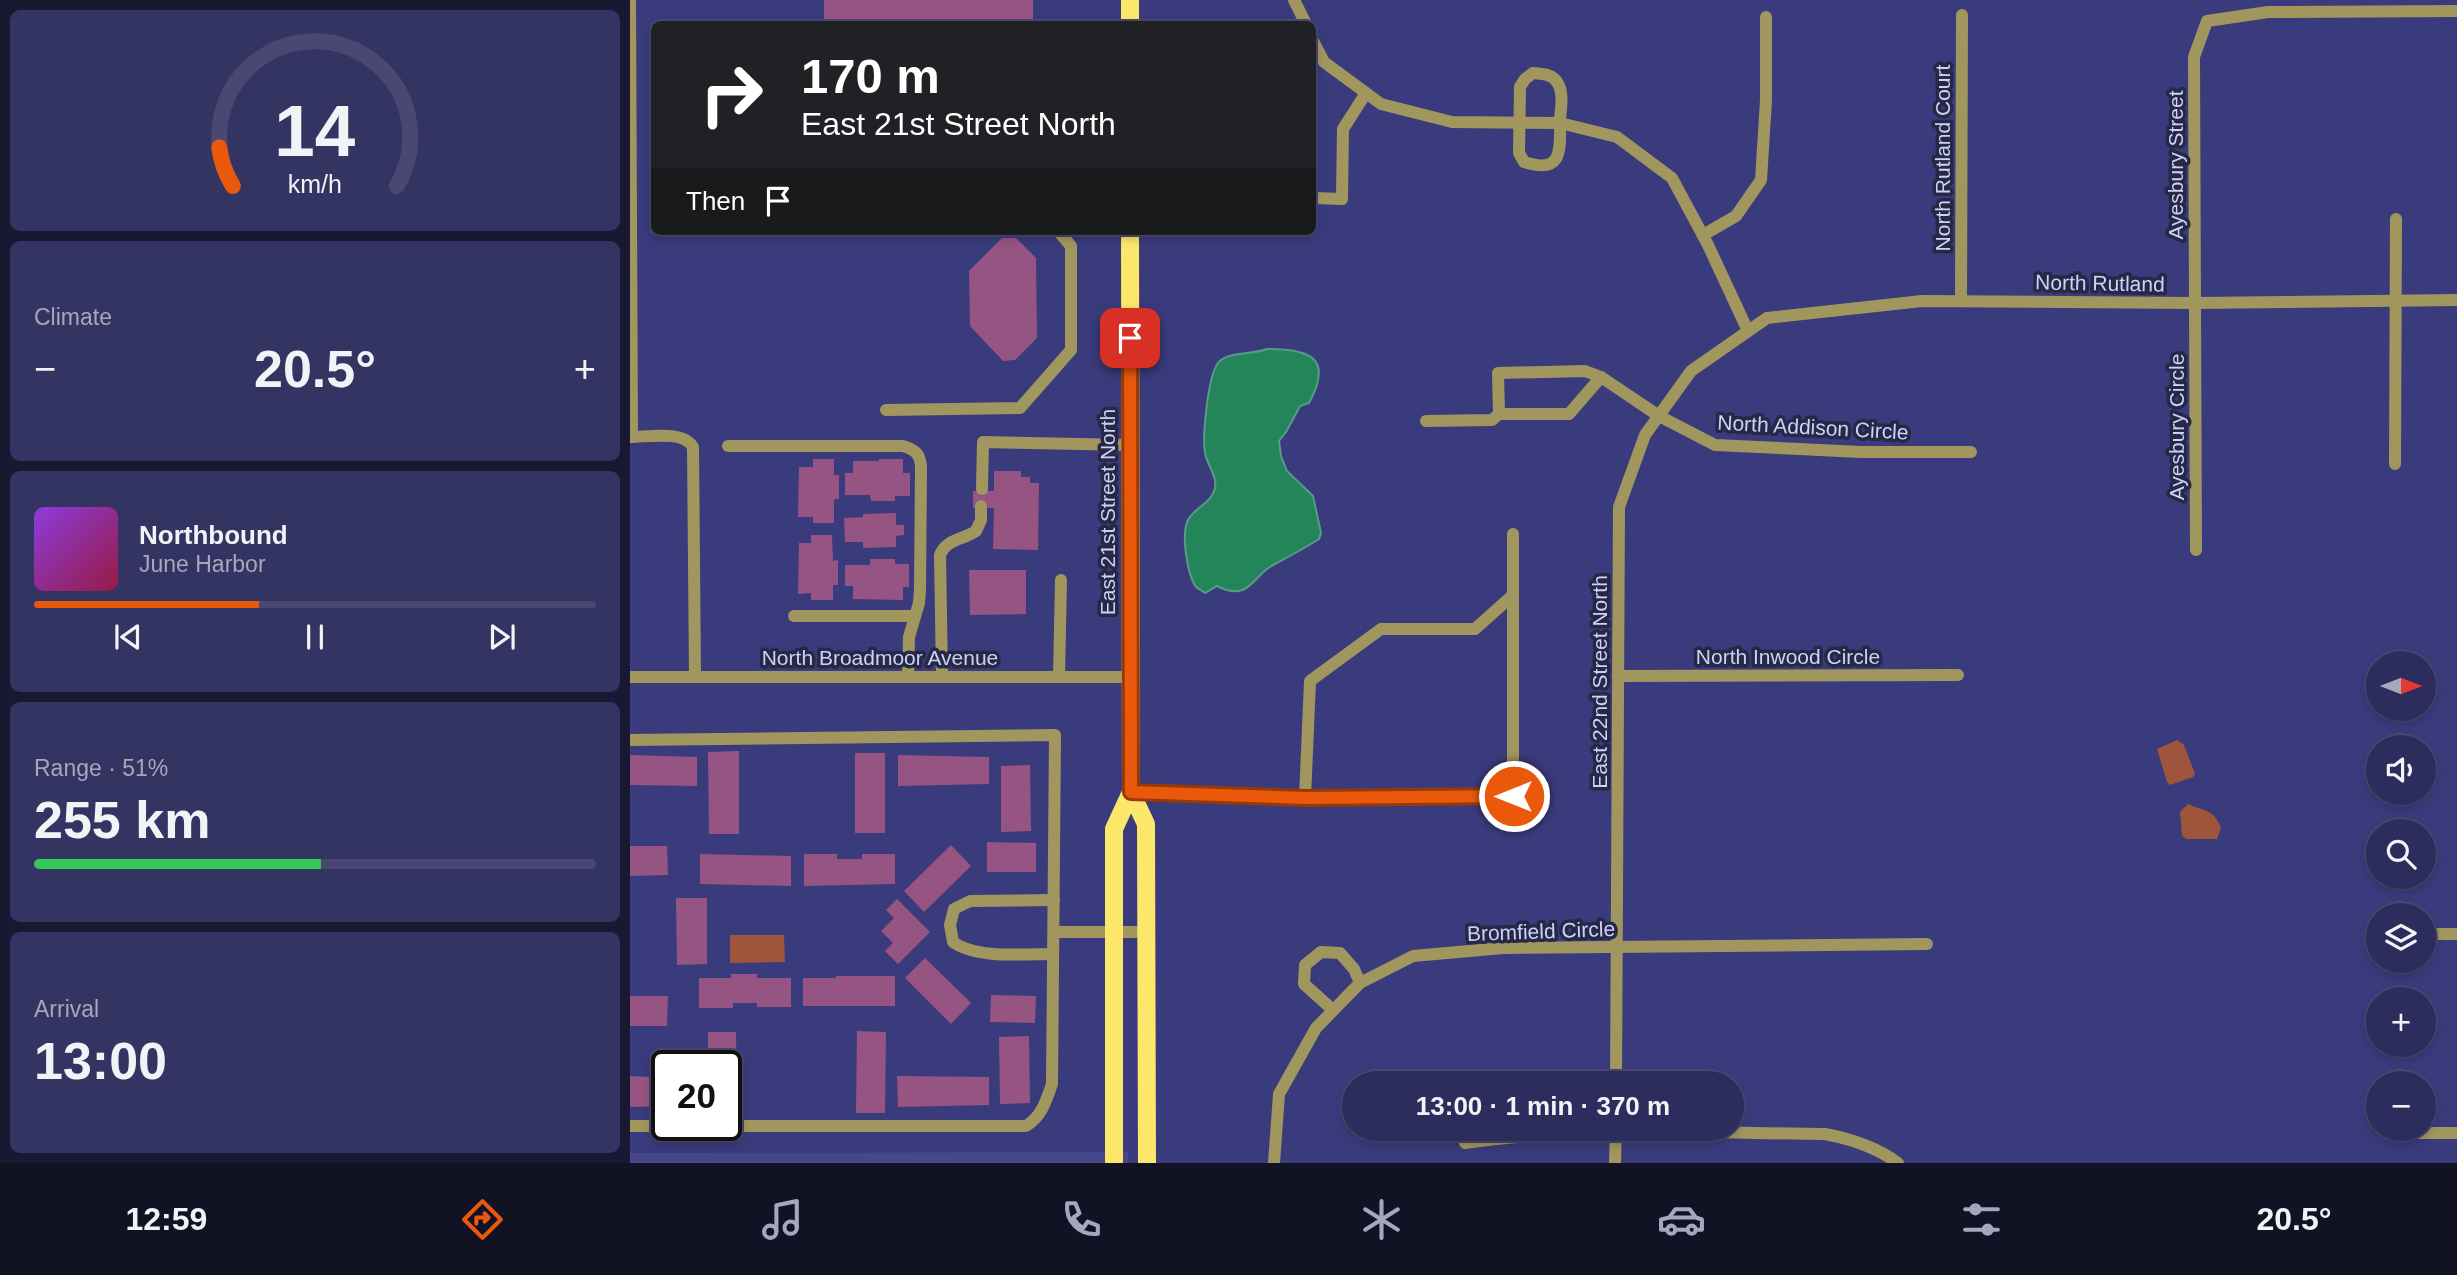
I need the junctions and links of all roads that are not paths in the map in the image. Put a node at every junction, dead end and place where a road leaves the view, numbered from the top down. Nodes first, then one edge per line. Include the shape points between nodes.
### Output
1 (630, 0) edge
2 (1130, 0) edge
3 (1294, 0) edge
4 (2457, 11) edge
5 (1962, 15) dead end
6 (1766, 17) dead end
7 (1130, 21) edge
8 (1304, 21) edge
9 (1316, 47) edge
10 (1366, 93) junction
11 (1520, 123) junction
12 (1560, 123) junction
13 (1316, 198) edge
14 (2396, 219) dead end
15 (1703, 234) junction
16 (1061, 235) edge
17 (1130, 235) edge
18 (631, 251) edge
19 (2457, 300) edge
20 (1961, 301) junction
21 (2396, 302) junction
22 (2195, 303) junction
23 (1748, 331) junction
24 (1601, 377) junction
25 (886, 410) dead end
26 (1499, 414) junction
27 (1658, 416) junction
28 (1426, 421) dead end
29 (631, 437) edge
30 (1130, 445) junction
31 (728, 446) dead end
32 (1971, 452) dead end
33 (2395, 464) dead end
34 (982, 489) dead end
35 (981, 506) dead end
36 (1514, 534) dead end
37 (2196, 550) dead end
38 (1061, 580) dead end
39 (1514, 595) junction
40 (794, 616) dead end
41 (914, 616) junction
42 (1958, 675) dead end
43 (908, 676) junction
44 (942, 676) junction
45 (1618, 676) junction
46 (630, 677) edge
47 (695, 677) junction
48 (1059, 677) junction
49 (1129, 677) junction
50 (630, 740) edge
51 (1131, 792) junction
52 (1305, 798) junction
53 (1054, 900) junction
54 (1054, 932) junction
55 (1114, 932) junction
56 (1146, 932) junction
57 (2436, 934) edge
58 (2457, 934) edge
59 (1927, 944) dead end
60 (1618, 947) junction
61 (1053, 954) junction
62 (1360, 983) junction
63 (1333, 1010) junction
64 (1616, 1071) edge
65 (630, 1126) edge
66 (1744, 1133) edge
67 (2436, 1133) edge
68 (2457, 1133) edge
69 (1479, 1141) edge
70 (1616, 1141) edge
71 (1465, 1143) dead end
72 (1275, 1158) edge
73 (1115, 1163) edge
74 (1147, 1163) edge
75 (1615, 1163) edge
76 (1898, 1163) edge

1 - 18 street
2 - 7 main road
3 - 8 street
4 - 22 street, Ayesbury Street via 2268,12 2207,21 2194,57
5 - 20 street, North Rutland Court
6 - 15 street via 1761,180 1736,216
9 - 10 street via 1324,62
10 - 11 street via 1381,104 1452,121
10 - 13 street via 1343,129 1342,198
11 - 12 street
11 - 12 street via 1519,153 1524,162 1549,165 1561,149
11 - 12 street via 1520,87 1533,74 1556,79 1562,89
12 - 15 street via 1616,137 1672,178
14 - 21 street
15 - 23 street
16 - 25 street via 1071,246 1070,349 1020,408
17 - 30 main road, East 21st Street North
18 - 29 street
19 - 21 street, North Rutland
20 - 22 street, North Rutland
20 - 23 street, North Rutland via 1767,318
21 - 22 street, North Rutland
21 - 33 street
22 - 37 street, Ayesbury Circle
23 - 27 street, East 22nd Street North via 1691,371
24 - 26 street via 1569,414
24 - 26 street via 1585,371 1498,373
24 - 27 street, North Addison Circle
26 - 28 street via 1492,420
27 - 32 street, North Addison Circle via 1715,445
27 - 45 street, East 22nd Street North via 1645,435 1619,506
29 - 47 street via 681,437 693,447
30 - 34 street via 983,442
30 - 49 main road, East 21st Street North
31 - 41 street via 903,446 918,453 921,566
35 - 44 street via 976,531 948,543 940,555
36 - 39 street
38 - 48 street
39 - 52 street via 1475,629 1381,629 1310,681
39 - 52 street via 1514,796
40 - 41 street
41 - 43 street
42 - 45 street, North Inwood Circle
43 - 44 street, North Broadmoor Avenue
43 - 47 street, North Broadmoor Avenue
44 - 48 street, North Broadmoor Avenue
45 - 60 street, East 22nd Street North
46 - 47 street, North Broadmoor Avenue
48 - 49 street, North Broadmoor Avenue
49 - 51 main road, East 21st Street North
50 - 53 street via 1055,734
51 - 52 street
51 - 55 main road, East 21st Street North via 1114,829
51 - 56 main road, East 21st Street North via 1146,824
53 - 54 street
53 - 61 street via 970,901 954,909 950,925 953,942 962,949
54 - 55 street
54 - 61 street
55 - 56 street
55 - 73 main road, East 21st Street North
56 - 74 main road, East 21st Street North
57 - 58 street
59 - 60 street, Bromfield Circle
60 - 62 street, Bromfield Circle via 1503,948 1413,957
60 - 64 street, East 22nd Street North
61 - 65 street via 1052,1084 1044,1108 1026,1126
62 - 63 street, Bromfield Circle
62 - 63 street via 1340,953 1321,953 1305,965 1304,984
63 - 72 street, Bromfield Circle via 1315,1028 1279,1094
66 - 76 street via 1825,1134 1873,1147
67 - 68 street
69 - 71 street
70 - 75 street

